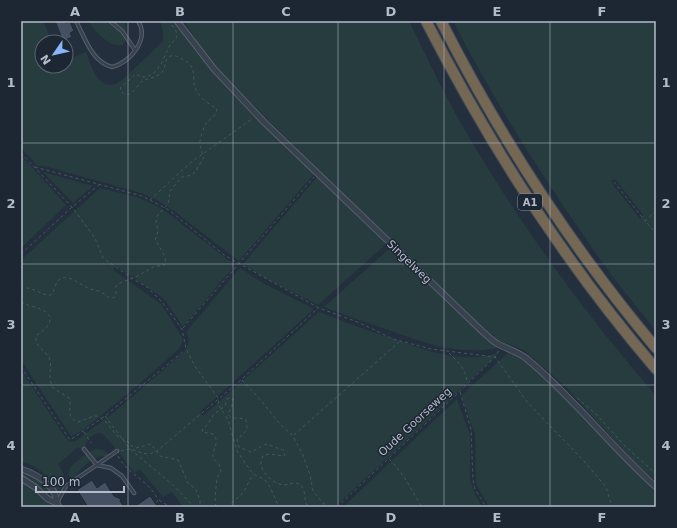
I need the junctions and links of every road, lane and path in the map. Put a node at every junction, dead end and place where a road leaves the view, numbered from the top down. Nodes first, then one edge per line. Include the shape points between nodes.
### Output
1 (76, 21) edge
2 (110, 21) edge
3 (138, 21) edge
4 (169, 21) edge
5 (177, 21) edge
6 (426, 21) edge
7 (441, 21) edge
8 (135, 50) junction
9 (258, 115) junction
10 (21, 153) edge
11 (204, 153) junction
12 (35, 168) junction
13 (317, 174) junction
14 (614, 182) dead end
15 (100, 184) junction
16 (150, 200) junction
17 (72, 207) junction
18 (165, 208) junction
19 (656, 212) edge
20 (645, 222) junction
21 (656, 233) edge
22 (21, 254) edge
23 (239, 264) junction
24 (133, 279) junction
25 (21, 290) edge
26 (21, 302) edge
27 (319, 308) junction
28 (182, 329) junction
29 (400, 341) junction
30 (502, 346) junction
31 (656, 348) edge
32 (186, 349) junction
33 (448, 352) junction
34 (495, 357) junction
35 (21, 367) edge
36 (656, 369) edge
37 (241, 380) junction
38 (467, 384) junction
39 (460, 391) junction
40 (219, 399) junction
41 (221, 410) junction
42 (105, 416) junction
43 (101, 419) junction
44 (83, 432) junction
45 (294, 436) junction
46 (122, 438) junction
47 (91, 443) dead end
48 (84, 449) dead end
49 (130, 449) junction
50 (118, 451) junction
51 (157, 451) junction
52 (388, 458) junction
53 (97, 465) junction
54 (21, 469) edge
55 (253, 474) junction
56 (21, 478) edge
57 (656, 487) edge
58 (134, 493) dead end
59 (158, 500) junction
60 (58, 505) edge
61 (154, 507) edge
62 (170, 507) edge
63 (194, 507) edge
64 (200, 507) edge
65 (216, 507) edge
66 (227, 507) edge
67 (279, 507) edge
68 (312, 507) edge
69 (329, 507) edge
70 (337, 507) edge
71 (422, 507) edge
72 (486, 507) edge
73 (612, 507) edge

1 - 8 lane via 93,53 106,65 112,67 123,63
2 - 8 lane via 122,31
3 - 8 lane via 141,25 142,39
4 - 11 path via 176,30 177,37 161,64 151,75 141,77 136,74 120,90 130,94 135,92 142,82 157,77 171,56 186,61 192,66 198,94 217,109 205,125 200,144
5 - 9 street, Singelweg via 214,69
6 - 36 highway, A1 via 467,98 521,188 584,279
7 - 31 highway, A1 via 487,107 536,187 592,266
9 - 11 path
9 - 13 street, Singelweg
10 - 12 path
11 - 16 path via 190,162
11 - 18 path via 203,161 195,174 182,177 172,187
12 - 15 path
12 - 17 path
13 - 23 path
13 - 30 street, Singelweg via 483,332
14 - 20 path
15 - 16 path
15 - 17 path
16 - 18 path
17 - 22 path
17 - 24 path via 95,238 104,258
18 - 23 path
18 - 24 path via 156,218 158,231 155,240 161,247 166,264 155,266
19 - 20 path
20 - 21 path
23 - 27 path
23 - 28 path
24 - 25 path via 118,285 112,299 71,278 63,278 56,282 51,295 32,288
24 - 28 path via 147,287 162,302
26 - 43 path via 43,309 48,316 48,325 36,339 40,349 50,360 49,373 53,388 69,398 71,417 78,422 94,416
27 - 29 path
27 - 37 path
28 - 32 path
29 - 33 path
29 - 45 path
30 - 34 path, Oude Goorseweg
30 - 57 street, Singelweg via 527,359
32 - 40 path via 196,368
32 - 42 path
33 - 34 path
33 - 38 path via 463,367
34 - 38 path, Oude Goorseweg
34 - 73 path via 528,403 606,487
35 - 44 path via 70,440
37 - 40 path
37 - 45 path
38 - 39 path, Oude Goorseweg
39 - 52 path, Oude Goorseweg
39 - 72 path via 471,429 475,489
40 - 41 path
40 - 51 path
41 - 55 path via 228,420 237,451
41 - 65 path via 214,414 202,429 202,432 213,434 217,442 212,456 219,464 221,472 215,497
41 - 68 path via 228,399 232,398 234,402 228,416 246,420 248,429 237,439 239,446 251,452 266,444 285,452 284,456 263,456 260,462 262,468 281,484 300,484 305,493 306,504
42 - 43 path
42 - 46 path
43 - 44 path
43 - 46 path
44 - 47 path
45 - 69 path via 310,475 313,491
46 - 49 path
46 - 51 path via 133,447 150,444
48 - 53 lane
49 - 50 path
49 - 51 path via 150,455
49 - 63 path via 173,485
50 - 53 lane
50 - 59 path via 117,456 125,467 147,485
51 - 64 path via 163,457 178,460 188,483 194,487 198,495
52 - 70 path, Oude Goorseweg
52 - 71 path via 398,467
53 - 58 lane via 111,468 122,476
53 - 60 lane via 66,486
54 - 60 street via 35,475 48,486 54,492
55 - 66 path via 243,493
55 - 67 path via 264,478
56 - 60 street
59 - 61 path
59 - 62 path

